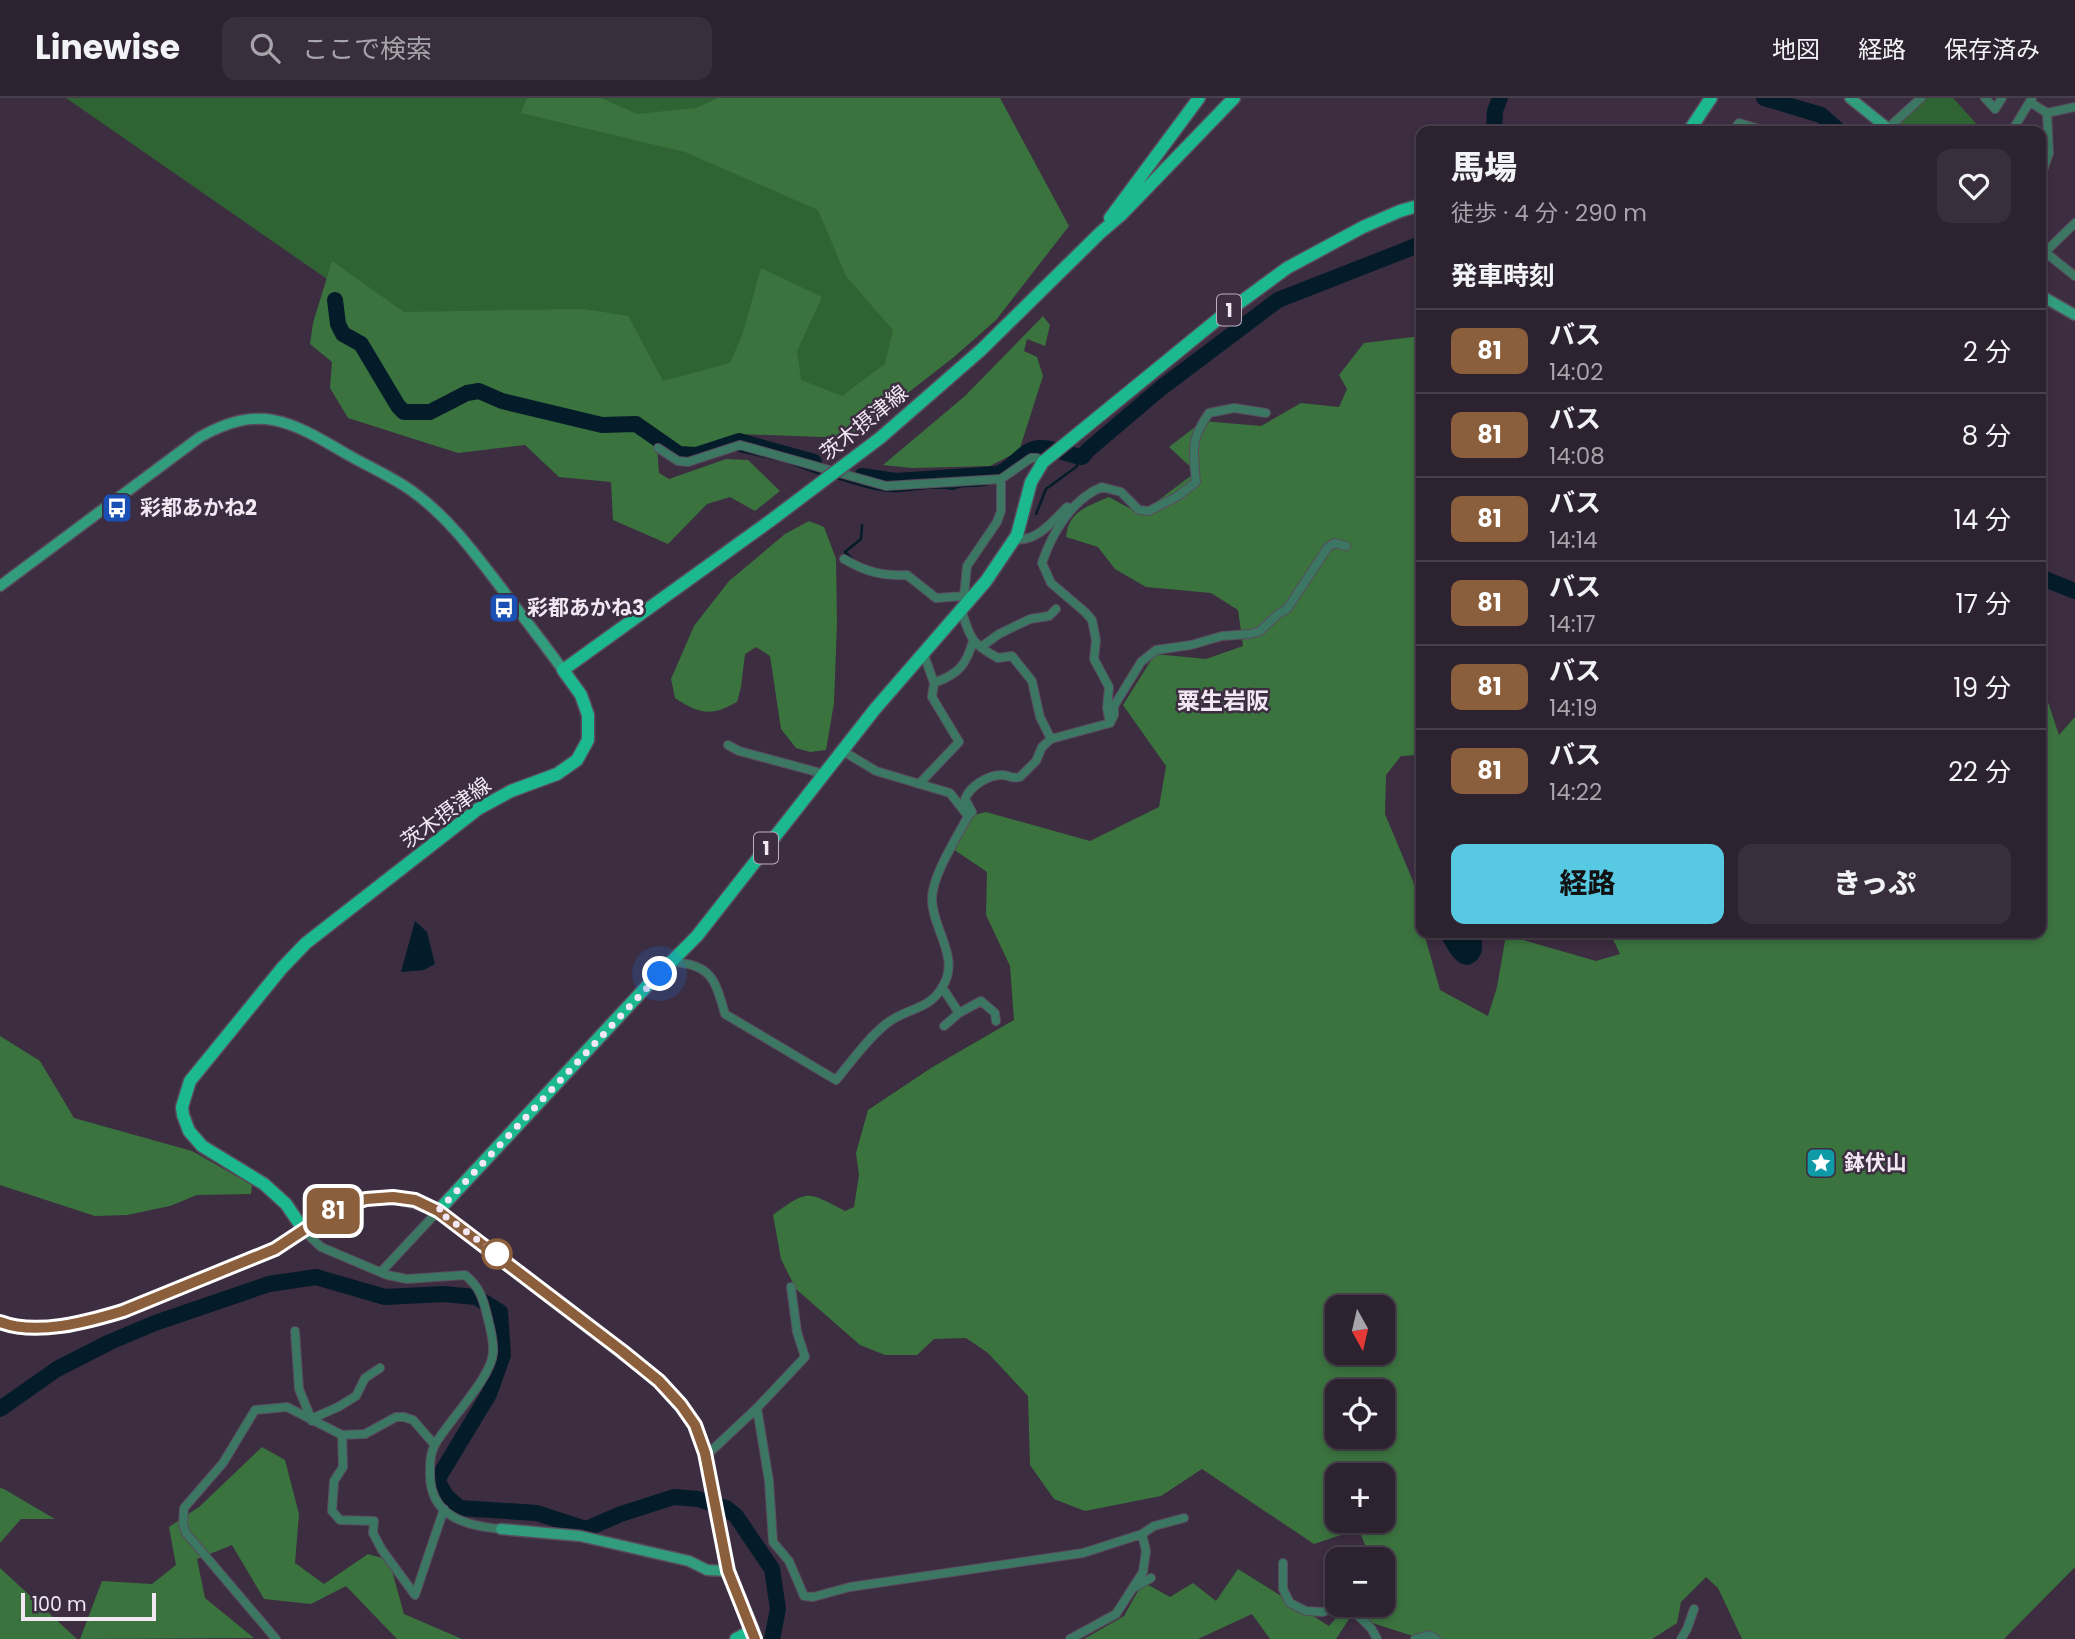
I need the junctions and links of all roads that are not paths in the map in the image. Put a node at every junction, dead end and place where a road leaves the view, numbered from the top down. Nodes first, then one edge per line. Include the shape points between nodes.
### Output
1 (1199, 98) edge
2 (1234, 98) edge
3 (1850, 98) edge
4 (1921, 98) edge
5 (1985, 98) edge
6 (2002, 98) edge
7 (1710, 100) edge
8 (2031, 100) edge
9 (2075, 107) edge
10 (2047, 113) junction
11 (1692, 126) edge
12 (1884, 126) edge
13 (1893, 126) edge
14 (2015, 126) edge
15 (2046, 158) edge
16 (1416, 206) edge
17 (2075, 223) edge
18 (1100, 233) junction
19 (2046, 252) edge
20 (2046, 257) edge
21 (2075, 264) edge
22 (2072, 274) edge
23 (2046, 298) edge
24 (2075, 315) edge
25 (1266, 413) dead end
26 (659, 448) dead end
27 (1050, 455) junction
28 (1001, 479) junction
29 (1072, 509) junction
30 (1015, 539) junction
31 (1346, 546) dead end
32 (844, 559) dead end
33 (0, 586) edge
34 (965, 597) junction
35 (1056, 609) dead end
36 (973, 641) junction
37 (981, 647) junction
38 (923, 652) junction
39 (563, 670) junction
40 (934, 683) junction
41 (1110, 723) junction
42 (1051, 739) junction
43 (728, 745) dead end
44 (844, 751) junction
45 (821, 776) junction
46 (919, 784) junction
47 (968, 816) junction
48 (672, 962) junction
49 (942, 987) junction
50 (959, 1013) junction
51 (996, 1021) dead end
52 (944, 1026) dead end
53 (438, 1211) junction
54 (305, 1232) junction
55 (382, 1272) junction
56 (791, 1287) dead end
57 (0, 1322) edge
58 (295, 1331) dead end
59 (380, 1368) dead end
60 (757, 1408) junction
61 (312, 1420) junction
62 (342, 1435) junction
63 (435, 1444) junction
64 (705, 1453) junction
65 (444, 1509) junction
66 (1184, 1518) dead end
67 (501, 1529) joint
68 (1142, 1534) junction
69 (1283, 1563) dead end
70 (728, 1571) junction
71 (1151, 1578) dead end
72 (1132, 1590) junction
73 (1694, 1609) dead end
74 (1325, 1611) edge
75 (1360, 1617) edge
76 (754, 1635) edge
77 (276, 1639) edge
78 (736, 1639) edge
79 (1070, 1639) edge
80 (1377, 1639) edge
81 (1415, 1639) edge
82 (1436, 1639) edge
83 (1681, 1639) edge

1 - 18 main road, 茨木摂津線
2 - 18 main road, 茨木摂津線
3 - 12 street
4 - 13 street
5 - 6 street via 1995,109
7 - 11 main road
8 - 10 street
8 - 14 street
9 - 10 street
10 - 15 street
16 - 27 main road, 1 via 1363,227 1287,268
17 - 19 street
18 - 39 main road, 茨木摂津線, bridge via 1023,311 880,438
20 - 22 street
21 - 22 street
23 - 24 street
25 - 29 street via 1234,408 1209,413 1196,431 1196,482 1149,511 1139,509 1121,492 1102,487
26 - 28 street via 683,462 740,445 886,486
27 - 28 street via 1031,458
27 - 30 main road, 1 via 1031,482
28 - 34 street via 1001,511 968,565
29 - 30 street via 1067,507 1046,529
29 - 41 street via 1056,530 1042,563 1051,583 1092,620 1094,659 1110,687
30 - 34 main road, 1 via 986,581
31 - 41 street via 1334,543 1328,547 1287,609 1260,631 1156,650 1141,662 1114,706
32 - 34 street via 867,571 907,575 938,598
33 - 39 street via 200,437 220,426 263,418 307,431 412,491 465,540
34 - 36 street via 967,632
34 - 38 main road, 1
35 - 37 street
36 - 37 street
36 - 40 street via 959,671
37 - 42 street via 998,659 1012,656 1032,681 1040,717
38 - 40 street
38 - 44 main road, 1
39 - 54 main road, 茨木摂津線 via 588,715 588,740 577,760 558,774 478,809 306,943 190,1081 182,1107 189,1131 202,1146 264,1184 286,1204
40 - 46 street via 932,697 959,741
41 - 42 street
42 - 47 street via 1020,778 988,777 967,793 972,812
43 - 45 street
44 - 45 main road, 1
44 - 46 street via 876,771
45 - 48 main road, 1
46 - 47 street via 950,793
47 - 49 street via 932,898 949,957
48 - 49 street via 706,969 725,1014 836,1080 887,1023 935,1000
48 - 53 main road, 1
49 - 50 street
50 - 51 street via 981,1001 995,1013
50 - 52 street
53 - 54 main road via 415,1200 366,1199 337,1208
53 - 55 street
53 - 64 main road via 659,1381 695,1425
54 - 55 street via 321,1247
54 - 57 street via 275,1249 99,1319 17,1329
55 - 63 street via 407,1279 465,1275 483,1297 493,1354 480,1381
56 - 60 street via 805,1357
58 - 61 street via 299,1389
59 - 61 street via 365,1378 356,1396
60 - 64 street
60 - 68 street via 774,1542 789,1561 804,1595 1083,1553
61 - 62 street
61 - 77 street via 287,1407 255,1410 223,1463 184,1508 186,1533
62 - 63 street via 365,1434 404,1417 413,1420
62 - 65 street via 343,1467 334,1481 332,1511 340,1520 374,1521 373,1533 382,1550 415,1595
63 - 65 street via 430,1488
64 - 70 main road
65 - 67 street via 456,1520
66 - 68 street
67 - 70 street via 580,1536 689,1561 707,1570
68 - 72 street via 1146,1551 1143,1572
69 - 74 street via 1283,1589 1290,1602 1306,1611
70 - 76 main road
71 - 72 street
72 - 79 street via 1116,1614
73 - 83 street
75 - 80 street
76 - 78 main road
81 - 82 street via 1429,1635

